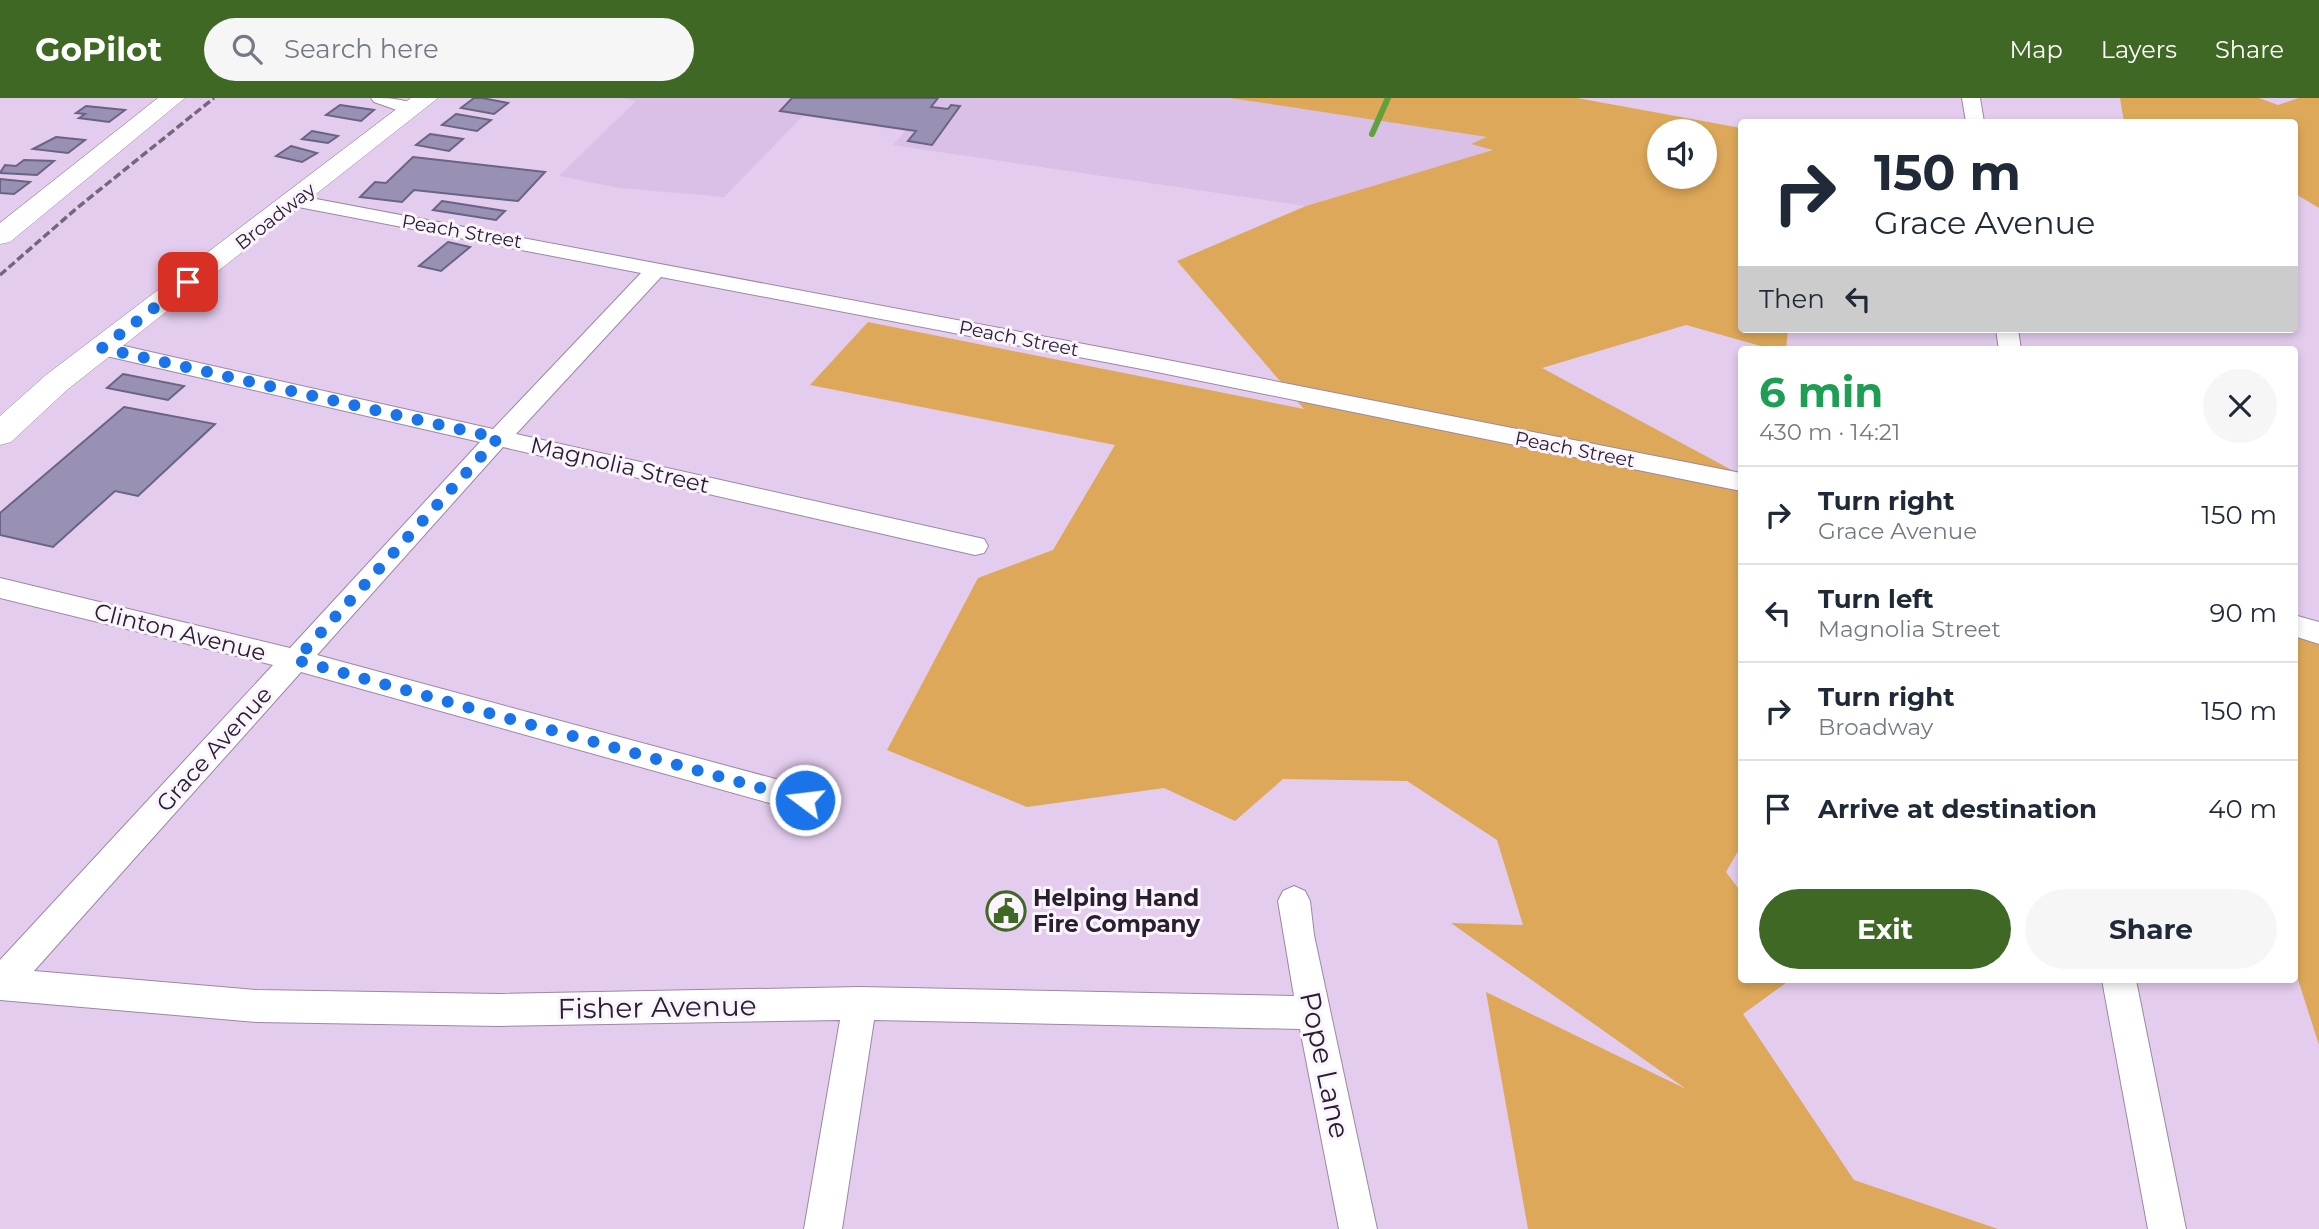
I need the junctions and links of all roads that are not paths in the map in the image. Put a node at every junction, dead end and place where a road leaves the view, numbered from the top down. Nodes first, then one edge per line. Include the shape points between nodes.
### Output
1 (173, 98) edge
2 (380, 98) edge
3 (1968, 98) edge
4 (418, 104) edge
5 (1974, 119) edge
6 (295, 201) junction
7 (0, 236) edge
8 (658, 268) junction
9 (102, 348) junction
10 (8, 424) edge
11 (498, 438) junction
12 (1738, 481) edge
13 (975, 546) dead end
14 (0, 588) edge
15 (2298, 626) edge
16 (2319, 633) edge
17 (296, 660) junction
18 (805, 800) dead end
19 (1294, 901) dead end
20 (2120, 983) edge
21 (0, 984) edge
22 (860, 1003) junction
23 (1314, 1013) junction
24 (823, 1229) edge
25 (1358, 1229) edge
26 (2167, 1229) edge

1 - 7 main road
2 - 4 street
3 - 5 street
4 - 6 main road, Broadway
6 - 8 street, Peach Street
6 - 9 main road, Broadway
8 - 11 street, Grace Avenue
8 - 12 street, Peach Street
9 - 10 main road, Broadway
9 - 11 street, Magnolia Street
11 - 13 street, Magnolia Street
11 - 17 street, Grace Avenue
14 - 17 street, Clinton Avenue
15 - 16 street
17 - 18 street, Clinton Avenue
17 - 21 street, Grace Avenue
19 - 23 street, Pope Lane
20 - 26 street
21 - 22 street, Fisher Avenue via 271,1006 499,1010
22 - 23 street, Fisher Avenue
22 - 24 street
23 - 25 street, Pope Lane

